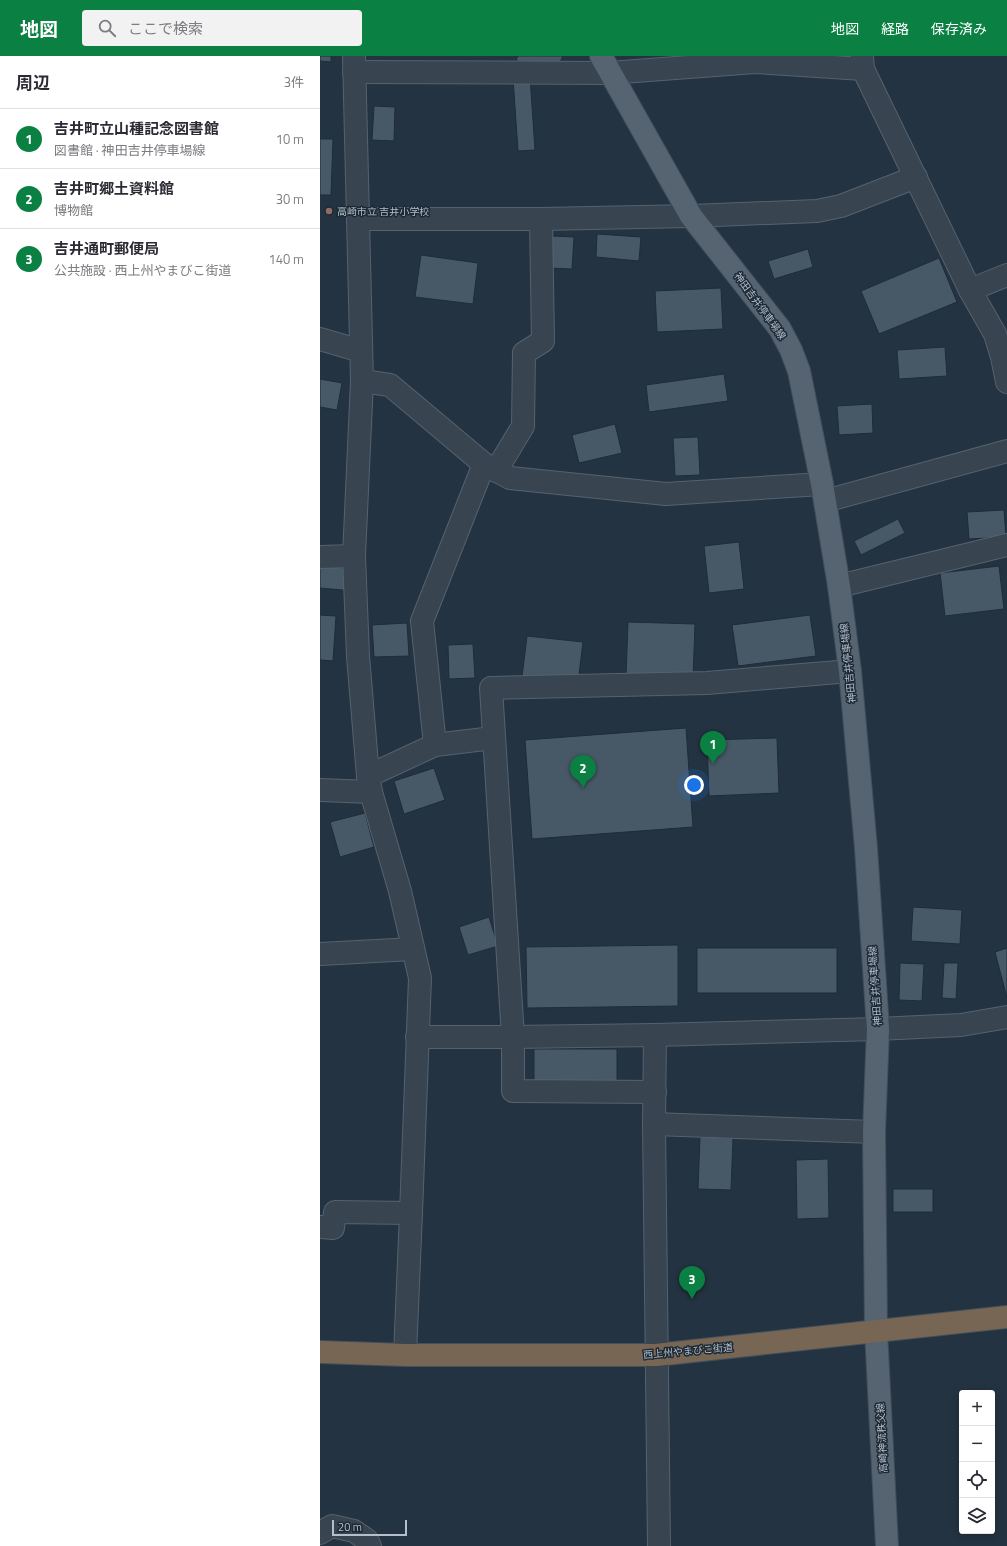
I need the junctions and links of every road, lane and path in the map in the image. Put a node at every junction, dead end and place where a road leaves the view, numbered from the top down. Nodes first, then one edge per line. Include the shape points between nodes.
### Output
1 (738, 60) edge
2 (863, 62) edge
3 (354, 64) edge
4 (605, 65) edge
5 (916, 177) junction
6 (691, 216) junction
7 (358, 219) junction
8 (541, 219) junction
9 (1007, 275) edge
10 (970, 290) junction
11 (320, 339) edge
12 (361, 351) junction
13 (362, 381) junction
14 (1007, 382) edge
15 (1007, 451) edge
16 (490, 468) junction
17 (823, 493) junction
18 (1007, 545) edge
19 (354, 556) junction
20 (320, 557) edge
21 (839, 586) junction
22 (850, 671) junction
23 (493, 738) junction
24 (435, 745) junction
25 (370, 784) junction
26 (320, 790) edge
27 (413, 950) junction
28 (320, 954) edge
29 (1007, 1017) edge
30 (878, 1029) junction
31 (654, 1035) junction
32 (417, 1037) junction
33 (513, 1038) junction
34 (655, 1092) junction
35 (654, 1124) junction
36 (874, 1132) junction
37 (412, 1213) junction
38 (320, 1227) edge
39 (1007, 1317) edge
40 (876, 1331) junction
41 (320, 1352) edge
42 (405, 1355) junction
43 (656, 1355) junction
44 (320, 1533) edge
45 (370, 1546) edge
46 (659, 1546) edge
47 (887, 1546) edge

1 - 2 street
1 - 4 street
2 - 5 street
3 - 4 street
3 - 7 street
4 - 6 main road, 神田吉井停車場線
5 - 6 street via 841,206 817,211
5 - 10 street
6 - 8 street
6 - 17 main road, 神田吉井停車場線 via 780,329 791,350 799,370
7 - 8 street
7 - 12 street
8 - 16 street via 543,341 524,353 523,426
9 - 10 street
10 - 14 street via 995,334
11 - 12 street
12 - 13 street
13 - 16 street via 390,385
13 - 19 street
15 - 17 street
16 - 17 street via 510,478 666,494
16 - 24 street via 422,621
17 - 21 main road, 神田吉井停車場線
18 - 21 street
19 - 20 street
19 - 25 street via 358,656
21 - 22 main road, 神田吉井停車場線
22 - 23 street via 707,683 491,688
22 - 30 main road, 神田吉井停車場線 via 866,848
23 - 24 street
23 - 33 street
24 - 25 street
25 - 26 street
25 - 27 street via 400,891
27 - 28 street
27 - 32 street via 420,978
29 - 30 street via 961,1025
30 - 31 street
30 - 36 main road, 神田吉井停車場線
31 - 33 street
31 - 34 street
32 - 33 street
32 - 37 street
33 - 34 street via 513,1091
34 - 35 street
35 - 36 street
35 - 43 street
36 - 40 main road, 神田吉井停車場線
37 - 38 street via 335,1212 334,1228
37 - 42 street
39 - 40 highway, 西上州やまびこ街道
40 - 43 highway, 西上州やまびこ街道
40 - 47 main road, 高崎神流秩父線
41 - 42 highway, 西上州やまびこ街道
42 - 43 highway, 西上州やまびこ街道
43 - 46 street
44 - 45 street via 332,1526 354,1531 367,1540

